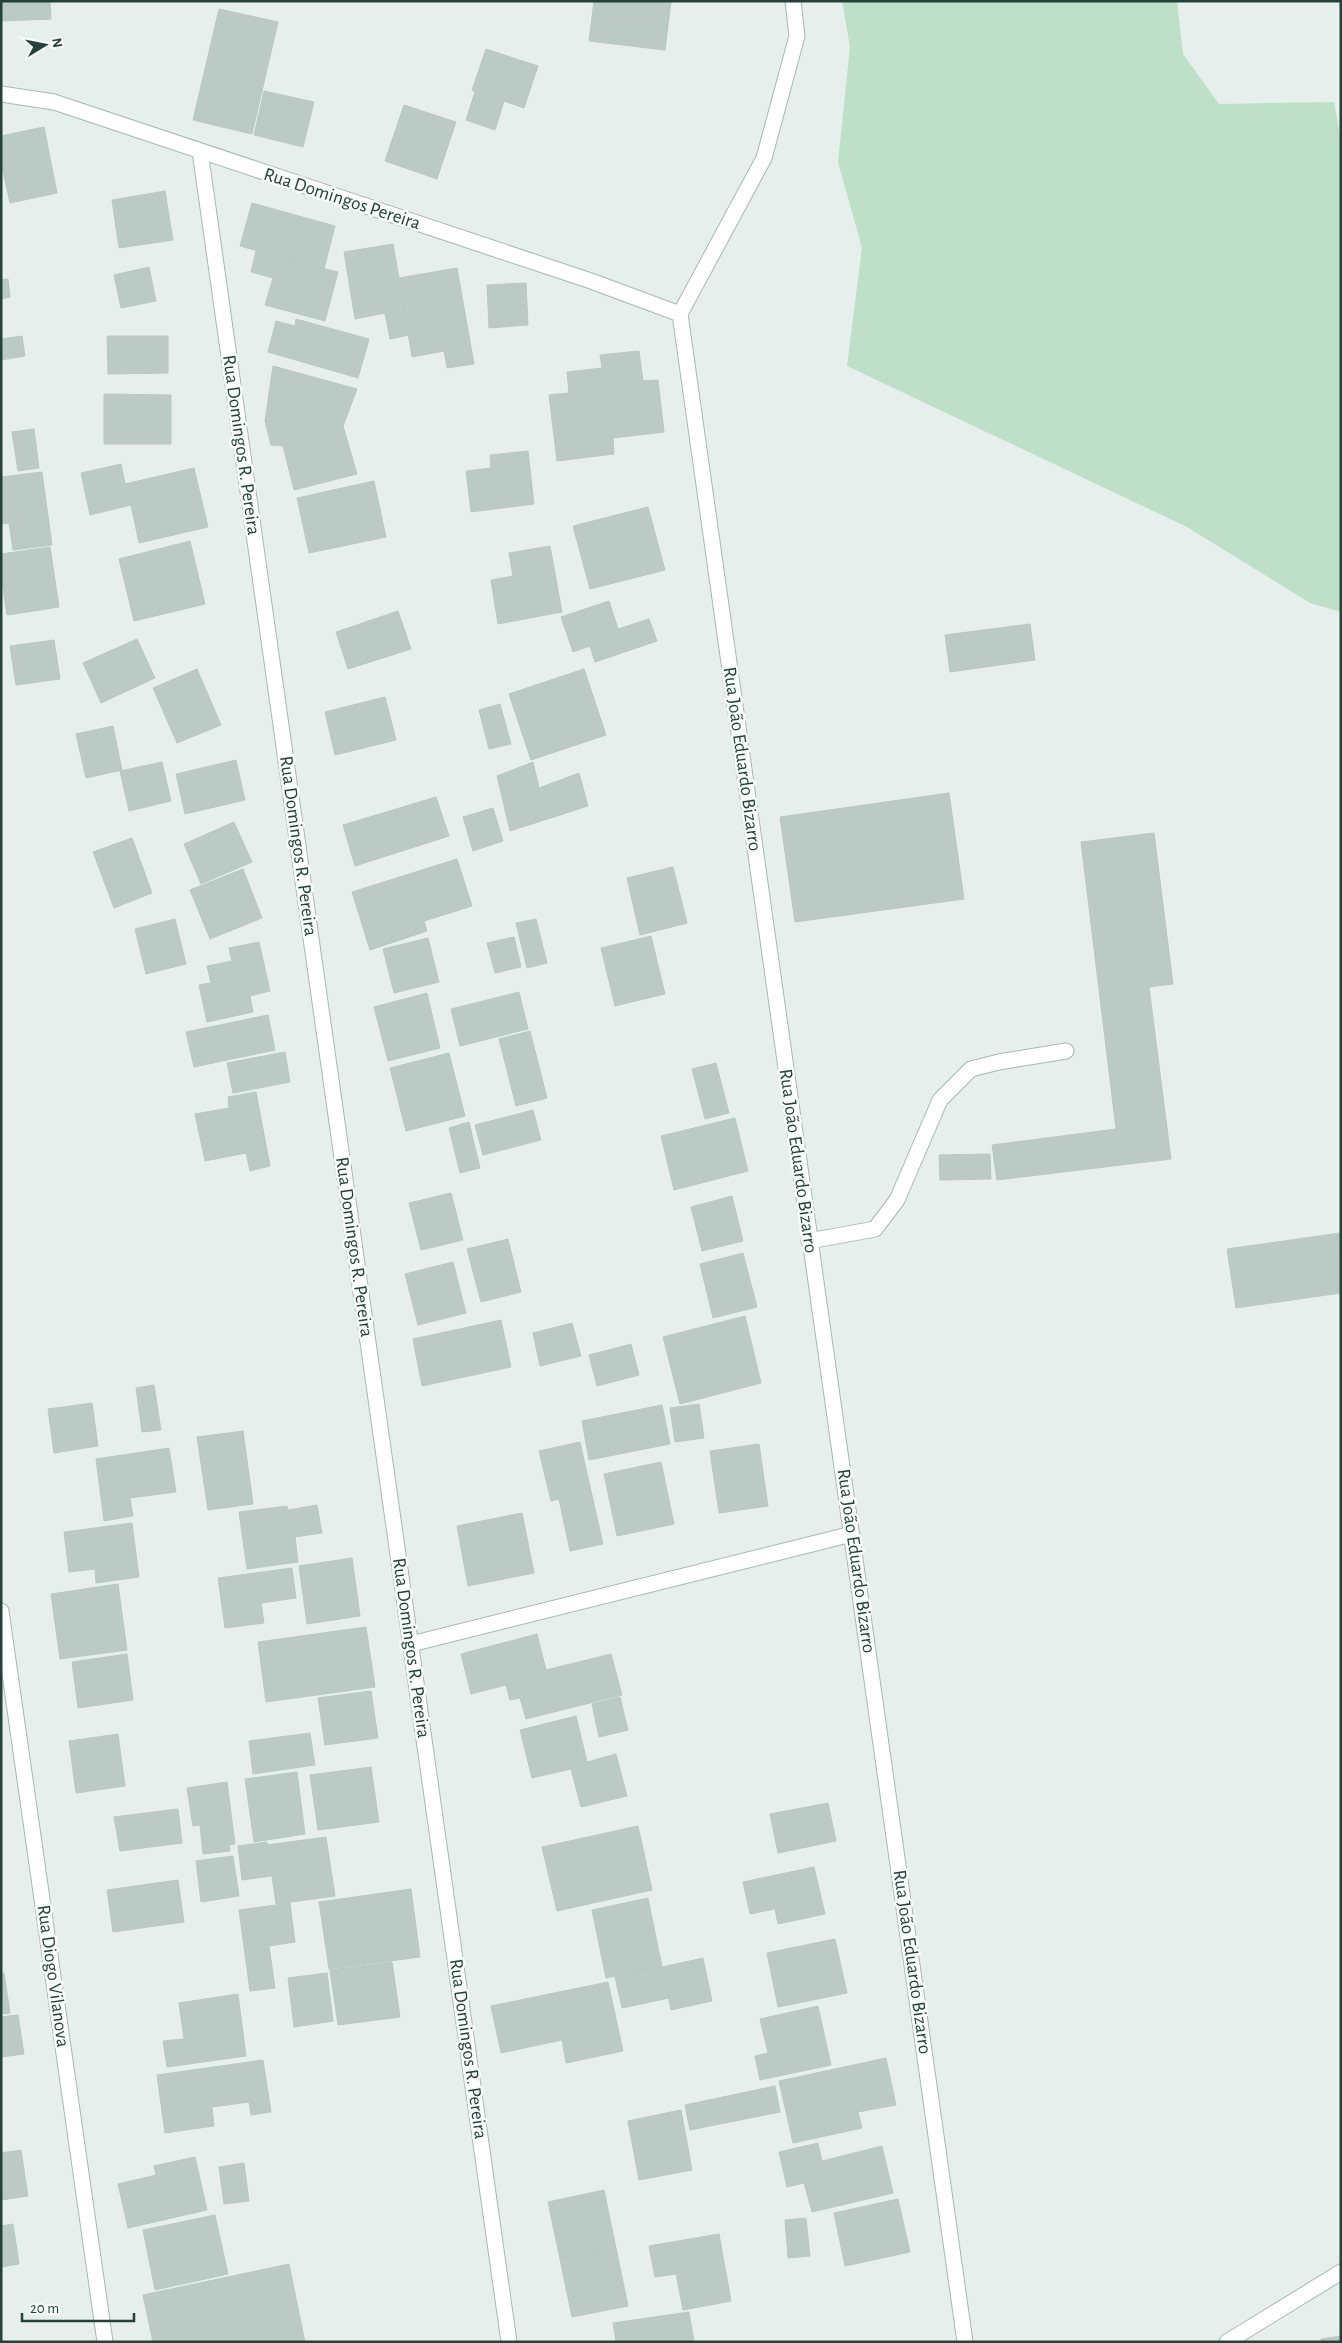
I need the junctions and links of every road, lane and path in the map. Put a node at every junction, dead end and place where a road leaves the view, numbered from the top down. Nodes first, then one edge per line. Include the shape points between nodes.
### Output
1 (793, 1) edge
2 (1, 94) edge
3 (200, 151) junction
4 (680, 314) junction
5 (1066, 1051) dead end
6 (809, 1241) junction
7 (852, 1534) junction
8 (1, 1611) edge
9 (411, 1644) junction
10 (8, 1713) edge
11 (1341, 2272) edge
12 (105, 2342) edge
13 (509, 2342) edge
14 (965, 2342) edge
15 (1227, 2342) edge

1 - 4 street via 797,36 764,158
2 - 3 street, Rua Domingos Pereira via 54,102
3 - 4 street, Rua Domingos Pereira via 591,281
3 - 9 street, Rua Domingos R. Pereira
4 - 6 street, Rua João Eduardo Bizarro
5 - 6 street via 970,1069 940,1100 897,1200 876,1229
6 - 7 street, Rua João Eduardo Bizarro
7 - 9 street
7 - 14 street, Rua João Eduardo Bizarro
8 - 10 street, Rua Diogo Vilanova
9 - 13 street, Rua Domingos R. Pereira
10 - 12 street, Rua Diogo Vilanova
11 - 15 street

